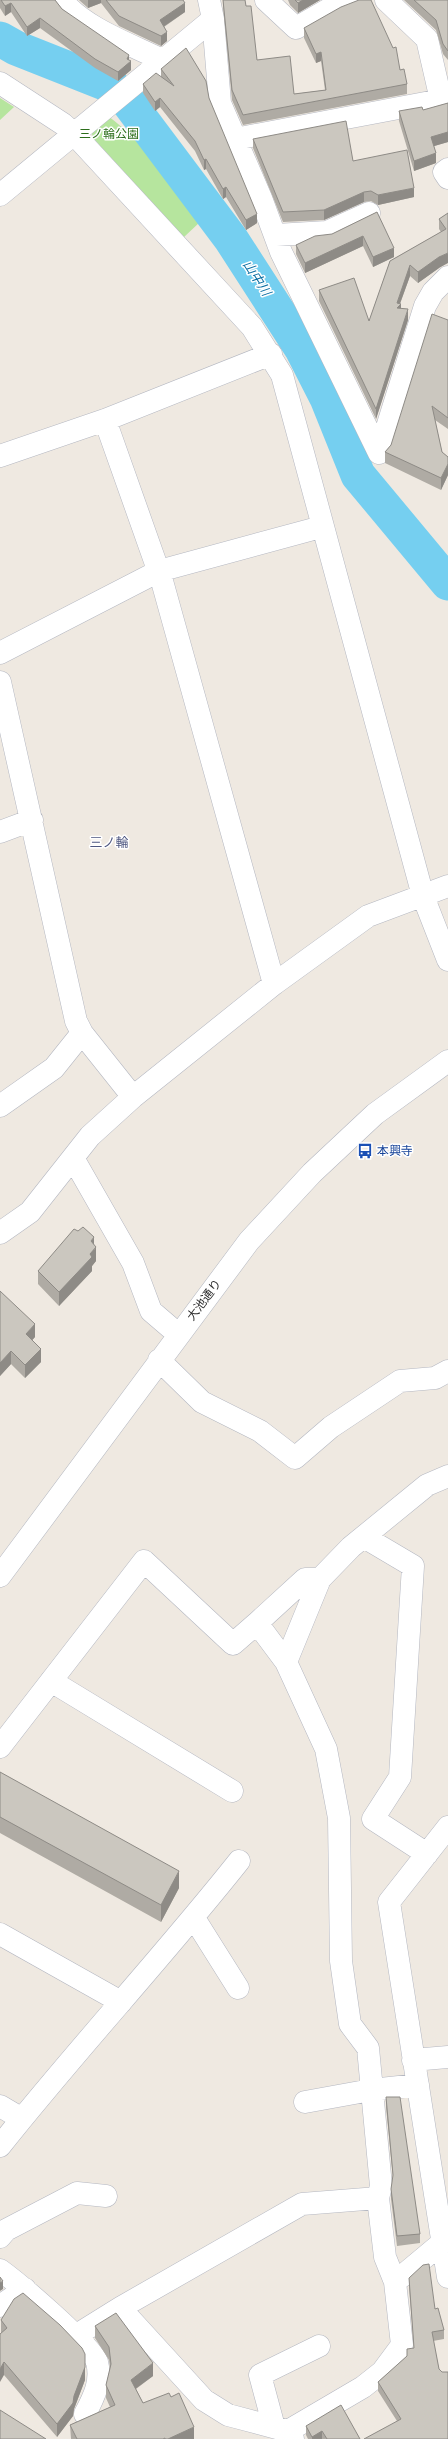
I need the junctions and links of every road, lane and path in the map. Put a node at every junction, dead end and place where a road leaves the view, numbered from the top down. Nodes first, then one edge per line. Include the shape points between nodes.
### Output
1 (62, 0) edge
2 (266, 0) edge
3 (352, 0) edge
4 (386, 0) edge
5 (211, 9) edge
6 (162, 60) junction
7 (0, 83) edge
8 (73, 133) junction
9 (235, 139) junction
10 (448, 169) edge
11 (448, 178) edge
12 (0, 196) edge
13 (369, 213) dead end
14 (276, 235) junction
15 (443, 290) edge
16 (271, 354) junction
17 (105, 420) junction
18 (0, 456) edge
19 (322, 527) junction
20 (159, 571) junction
21 (0, 653) edge
22 (0, 682) edge
23 (32, 820) junction
24 (0, 832) edge
25 (448, 886) edge
26 (423, 896) junction
27 (448, 960) edge
28 (274, 984) junction
29 (82, 1033) junction
30 (448, 1061) edge
31 (133, 1097) junction
32 (0, 1106) edge
33 (73, 1158) junction
34 (0, 1232) edge
35 (179, 1335) junction
36 (159, 1360) junction
37 (448, 1371) edge
38 (448, 1476) edge
39 (364, 1537) junction
40 (0, 1576) edge
41 (320, 1578) junction
42 (256, 1623) junction
43 (286, 1662) junction
44 (51, 1681) junction
45 (0, 1747) edge
46 (232, 1791) dead end
47 (448, 1827) edge
48 (427, 1854) junction
49 (239, 1861) dead end
50 (194, 1918) junction
51 (0, 1934) edge
52 (238, 1988) dead end
53 (121, 2002) junction
54 (448, 2057) edge
55 (413, 2060) junction
56 (418, 2085) junction
57 (371, 2090) junction
58 (305, 2102) dead end
59 (0, 2106) edge
60 (22, 2119) junction
61 (0, 2146) edge
62 (106, 2196) dead end
63 (378, 2198) junction
64 (0, 2237) edge
65 (443, 2242) junction
66 (0, 2270) edge
67 (448, 2277) edge
68 (395, 2282) junction
69 (25, 2289) junction
70 (0, 2306) edge
71 (120, 2308) junction
72 (75, 2336) junction
73 (319, 2346) dead end
74 (86, 2414) dead end
75 (285, 2432) edge

1 - 6 street via 69,9 107,33
2 - 3 street via 296,28 336,5
4 - 9 street via 426,39 441,100
5 - 6 street
5 - 9 street via 220,103
6 - 8 street
7 - 8 street
8 - 12 street
8 - 16 street via 252,327
9 - 14 street
10 - 11 street via 444,172
13 - 14 street via 326,232
14 - 15 street via 281,252 379,453 425,306
16 - 17 street
16 - 19 street via 282,375
17 - 18 street
17 - 20 street
19 - 20 street
19 - 26 street
20 - 21 street
20 - 28 street
22 - 23 street
23 - 24 street
23 - 29 street via 76,1021
25 - 26 street
26 - 27 street
26 - 28 street via 368,916
28 - 31 street
29 - 31 street
29 - 32 street via 54,1068
30 - 35 street, 大池通り via 375,1114 312,1173 249,1241
31 - 33 street via 90,1136
33 - 34 street via 30,1212
33 - 35 street via 133,1263 151,1312
35 - 36 street, 大池通り
36 - 37 street via 202,1402 260,1431 295,1458 331,1427 400,1381 435,1378
36 - 40 street, 大池通り
38 - 39 street via 427,1485
39 - 41 street
39 - 48 street via 413,1566 400,1777 373,1819
41 - 42 street via 305,1579
41 - 43 street
42 - 43 street
42 - 44 street via 233,1644 144,1561
43 - 57 street via 326,1749 339,1818 341,1961 350,2024 368,2048
44 - 45 street
44 - 46 street
47 - 48 street
48 - 55 street via 389,1902
49 - 50 street
50 - 52 street
50 - 53 street
51 - 53 street
53 - 60 street
54 - 55 street
55 - 56 street
56 - 57 street
56 - 65 street
57 - 58 street
57 - 63 street via 381,2186
59 - 60 street
60 - 61 street
62 - 64 street via 77,2193 6,2230
63 - 68 street via 385,2256
63 - 71 street via 302,2204
65 - 67 street
65 - 68 street
66 - 69 street
68 - 75 street via 402,2345 382,2372 363,2387
69 - 70 street
69 - 72 street
71 - 72 street
71 - 75 street via 204,2400 228,2415
72 - 74 street via 96,2360 99,2374 96,2392
73 - 75 street via 260,2375

